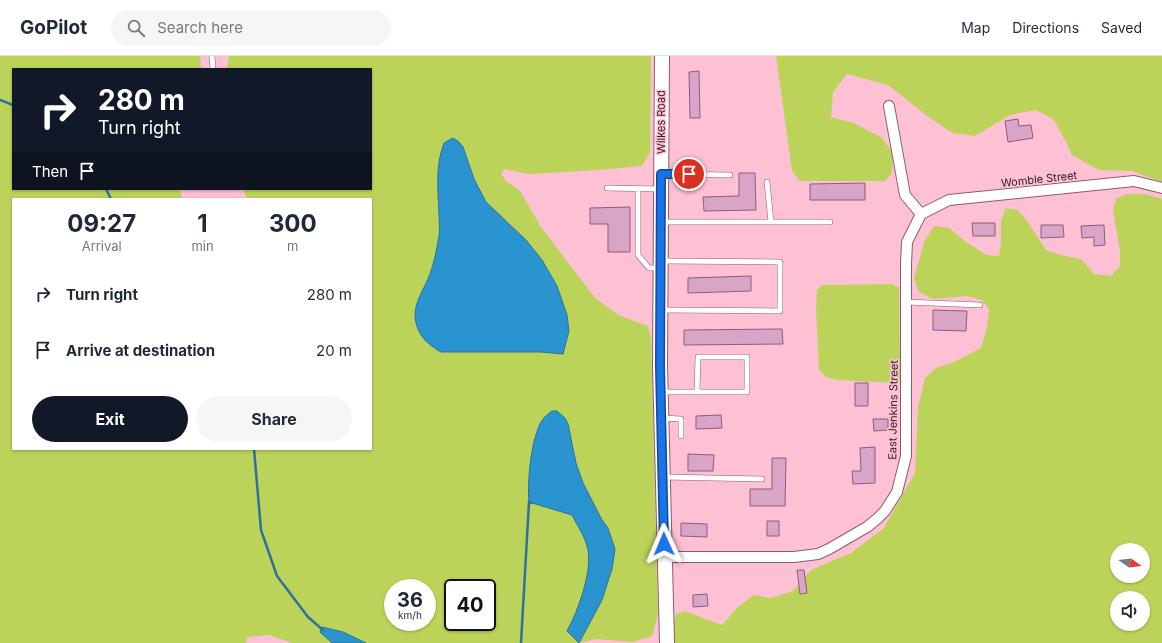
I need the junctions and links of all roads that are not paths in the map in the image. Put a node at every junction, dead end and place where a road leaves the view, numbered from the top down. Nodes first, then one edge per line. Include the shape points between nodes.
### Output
1 (212, 56) edge
2 (662, 56) edge
3 (213, 68) edge
4 (890, 106) dead end
5 (661, 174) junction
6 (730, 175) dead end
7 (767, 182) dead end
8 (607, 188) dead end
9 (1162, 188) edge
10 (638, 189) junction
11 (661, 189) junction
12 (921, 214) junction
13 (661, 222) junction
14 (771, 222) junction
15 (830, 222) dead end
16 (661, 264) junction
17 (906, 302) junction
18 (980, 305) dead end
19 (660, 310) junction
20 (661, 392) junction
21 (698, 392) junction
22 (661, 418) junction
23 (681, 436) dead end
24 (663, 477) junction
25 (762, 480) dead end
26 (664, 557) junction
27 (667, 643) edge

1 - 3 lane
2 - 5 street, Wilkes Road
4 - 12 street via 905,195
5 - 6 lane
5 - 11 street, Wilkes Road
7 - 14 lane
8 - 10 lane
9 - 12 street, Womble Street via 1134,181 949,200
10 - 11 lane
10 - 16 lane via 638,255 649,268
11 - 13 street, Wilkes Road
12 - 17 street, East Jenkins Street via 907,242
13 - 14 lane
13 - 16 street, Wilkes Road
14 - 15 lane
16 - 19 street, Wilkes Road
16 - 19 lane via 780,262 780,311
17 - 18 lane
17 - 26 street, East Jenkins Street via 906,456 897,492 885,511 867,527 818,554 794,557
19 - 20 street, Wilkes Road
20 - 21 lane
20 - 22 street, Wilkes Road
21 - 21 lane via 747,392 747,357 698,357
22 - 23 lane via 682,419
22 - 24 street, Wilkes Road
24 - 25 lane
24 - 26 street, Wilkes Road
26 - 27 street, Wilkes Road

